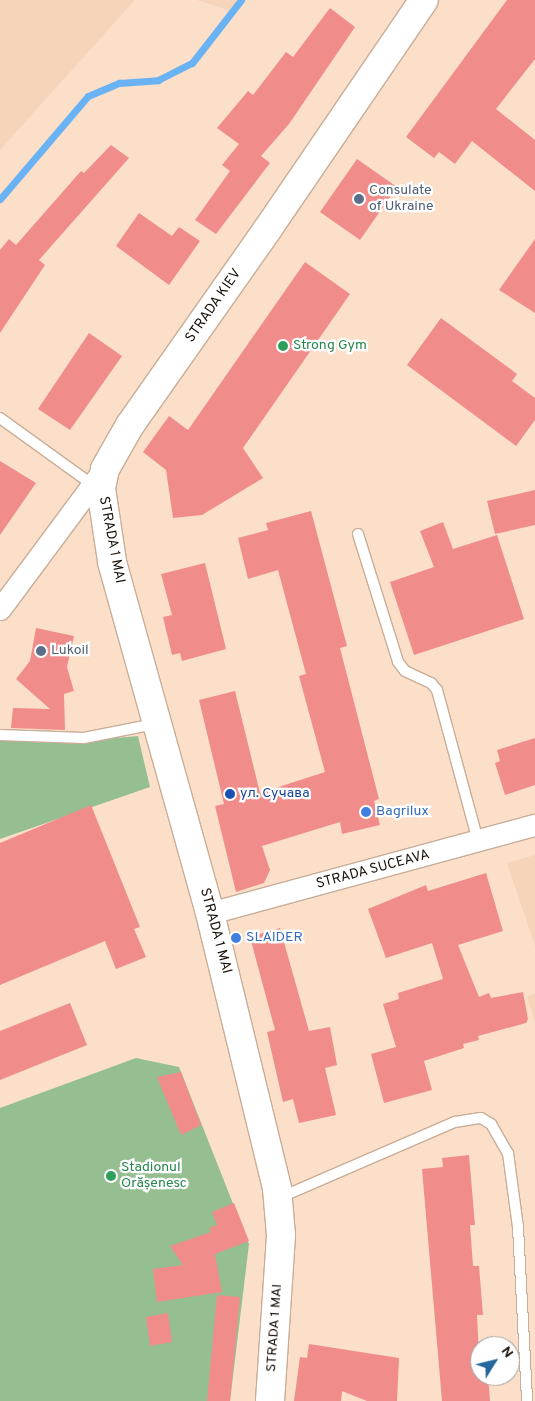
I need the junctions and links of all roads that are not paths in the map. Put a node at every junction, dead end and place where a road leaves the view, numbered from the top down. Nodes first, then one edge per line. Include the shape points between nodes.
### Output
1 (424, 0) edge
2 (0, 418) edge
3 (99, 477) junction
4 (358, 534) dead end
5 (0, 609) edge
6 (156, 724) junction
7 (0, 734) edge
8 (535, 825) edge
9 (478, 841) junction
10 (210, 913) junction
11 (278, 1198) junction
12 (270, 1401) edge
13 (527, 1401) edge

1 - 3 main road, STRADA KIEV via 130,425
2 - 3 lane
3 - 5 street, STRADA KIEV
3 - 6 main road, STRADA 1 MAI via 108,541
4 - 9 lane via 398,662 405,671 437,690
6 - 7 lane via 84,738
6 - 10 main road, STRADA 1 MAI
8 - 9 street, STRADA SUCEAVA
9 - 10 street, STRADA SUCEAVA
10 - 11 main road, STRADA 1 MAI via 266,1132
11 - 12 main road, STRADA 1 MAI via 281,1235
11 - 13 lane via 455,1122 481,1118 492,1124 508,1153 517,1219

